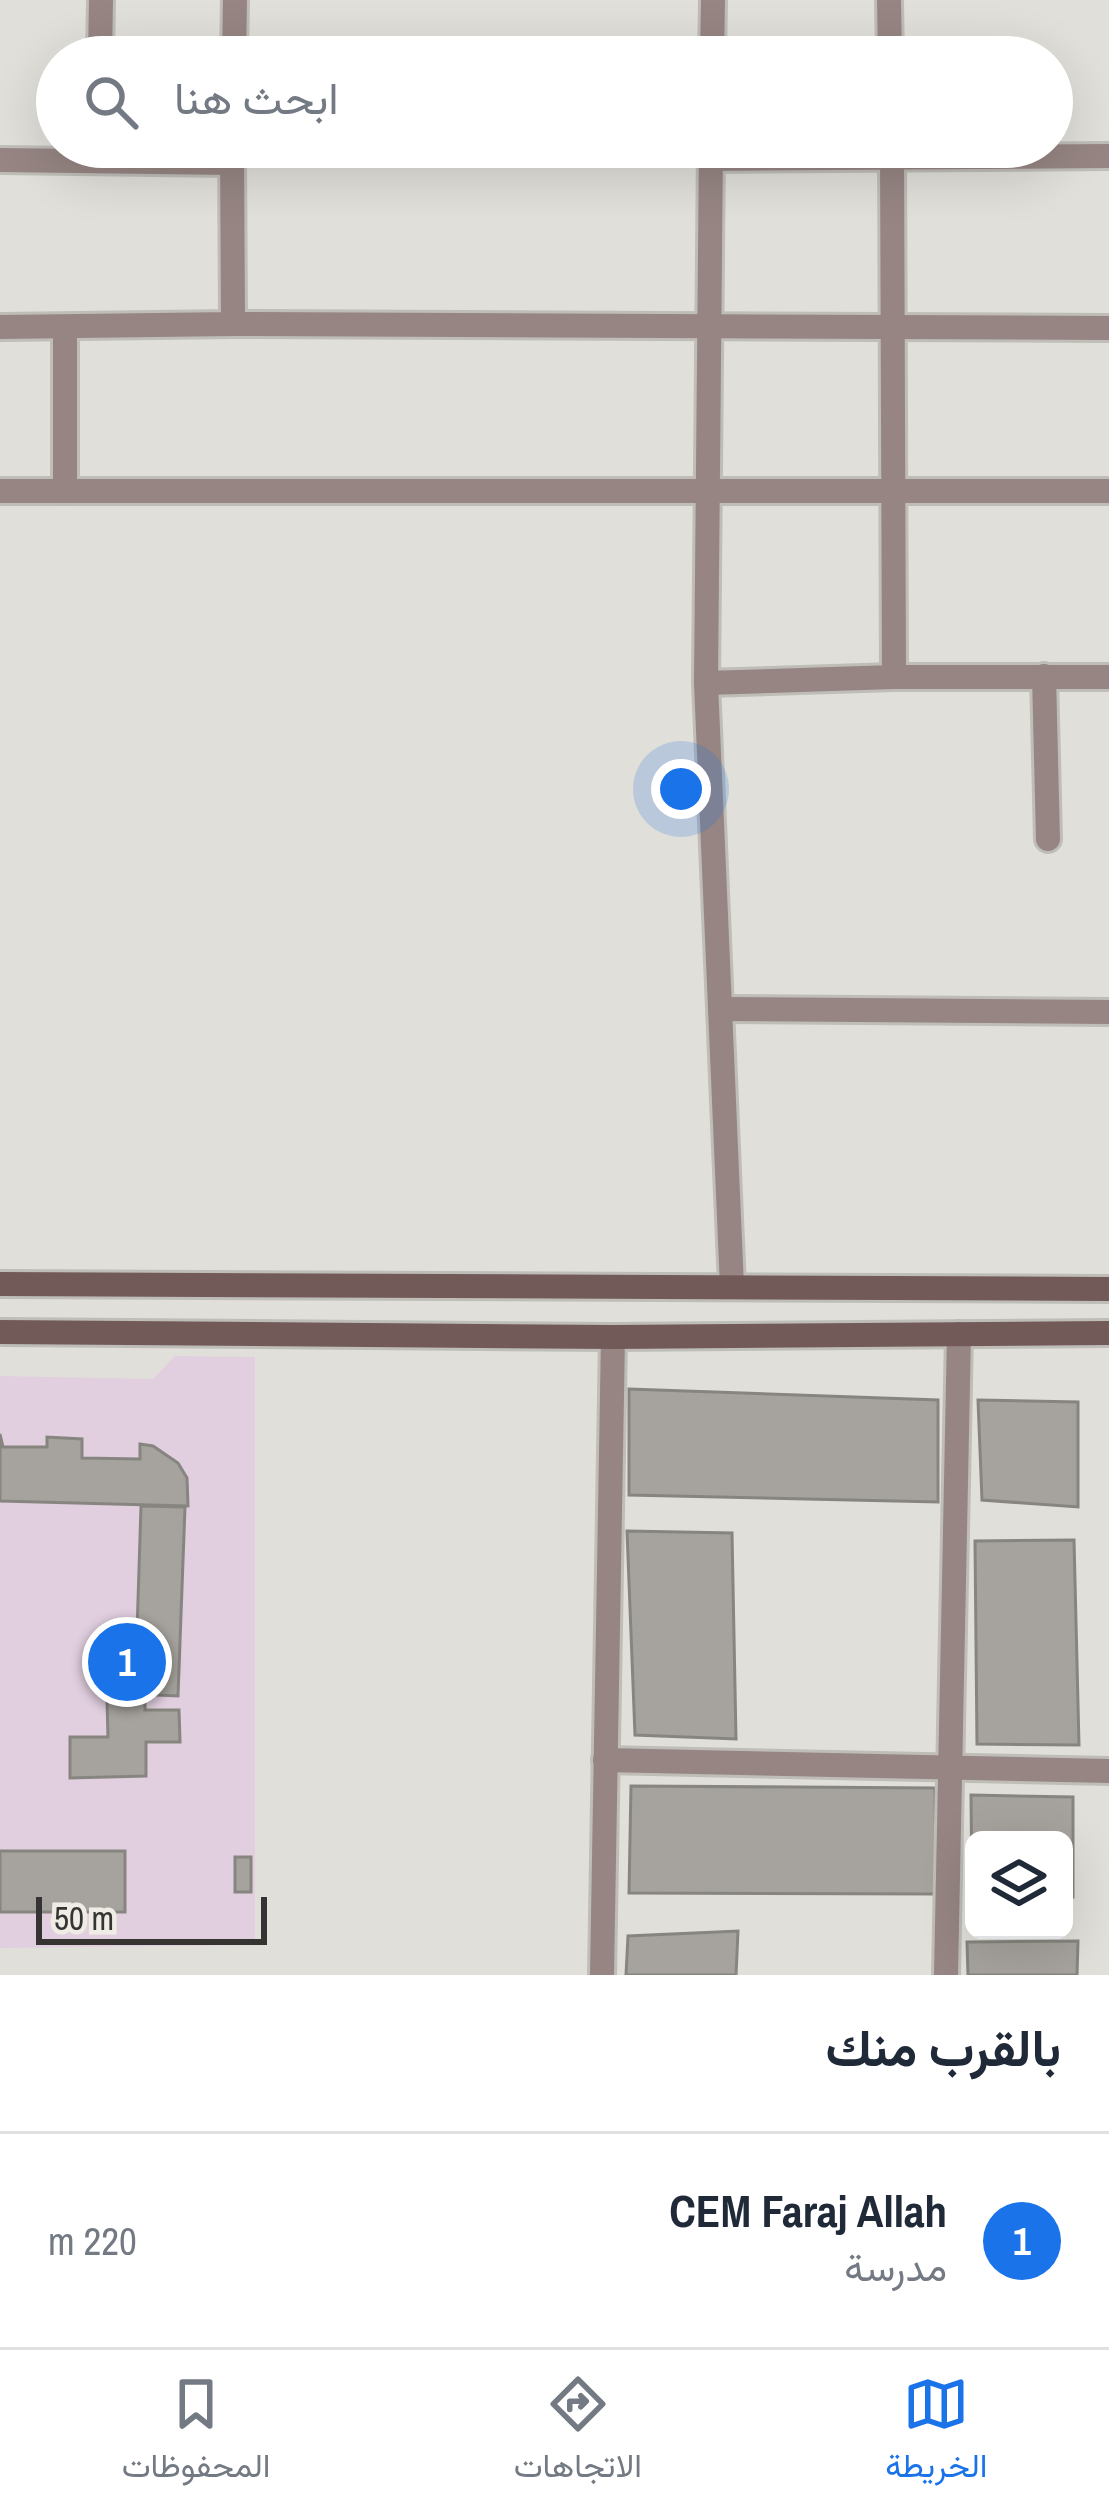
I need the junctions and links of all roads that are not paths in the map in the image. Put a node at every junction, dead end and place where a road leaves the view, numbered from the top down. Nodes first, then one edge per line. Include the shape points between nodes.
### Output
1 (100, 0) edge
2 (236, 0) edge
3 (713, 0) edge
4 (889, 0) edge
5 (100, 36) edge
6 (235, 36) edge
7 (712, 36) edge
8 (890, 36) edge
9 (1073, 155) edge
10 (1109, 156) edge
11 (36, 158) edge
12 (0, 160) edge
13 (231, 168) edge
14 (711, 168) edge
15 (892, 168) edge
16 (233, 324) junction
17 (895, 326) junction
18 (0, 327) edge
19 (65, 327) junction
20 (709, 328) junction
21 (1109, 328) edge
22 (707, 489) junction
23 (0, 491) edge
24 (65, 491) junction
25 (1109, 491) edge
26 (896, 494) junction
27 (1044, 676) junction
28 (894, 677) junction
29 (1109, 677) edge
30 (706, 683) junction
31 (1048, 839) dead end
32 (720, 1010) junction
33 (1109, 1012) edge
34 (0, 1284) edge
35 (732, 1287) junction
36 (1109, 1289) edge
37 (0, 1332) edge
38 (1109, 1333) edge
39 (959, 1334) junction
40 (613, 1337) junction
41 (605, 1760) junction
42 (952, 1767) junction
43 (1109, 1771) edge
44 (602, 1975) edge
45 (946, 1975) edge

1 - 5 street
2 - 6 street
3 - 7 street
4 - 8 street
9 - 10 street
11 - 12 street
13 - 16 street
14 - 20 street
15 - 17 street
16 - 19 street
16 - 20 street
17 - 20 street
17 - 21 street
17 - 26 street
18 - 19 street
19 - 24 street
20 - 22 street
22 - 24 street
22 - 26 street
22 - 30 street
23 - 24 street
25 - 26 street
26 - 28 street
27 - 28 street
27 - 29 street
27 - 31 street
28 - 30 street
30 - 32 street
32 - 33 street
32 - 35 street
34 - 35 main road
35 - 36 main road
37 - 40 main road
38 - 39 main road
39 - 40 main road
39 - 42 street
40 - 41 street
41 - 42 street
41 - 44 street
42 - 43 street
42 - 45 street

